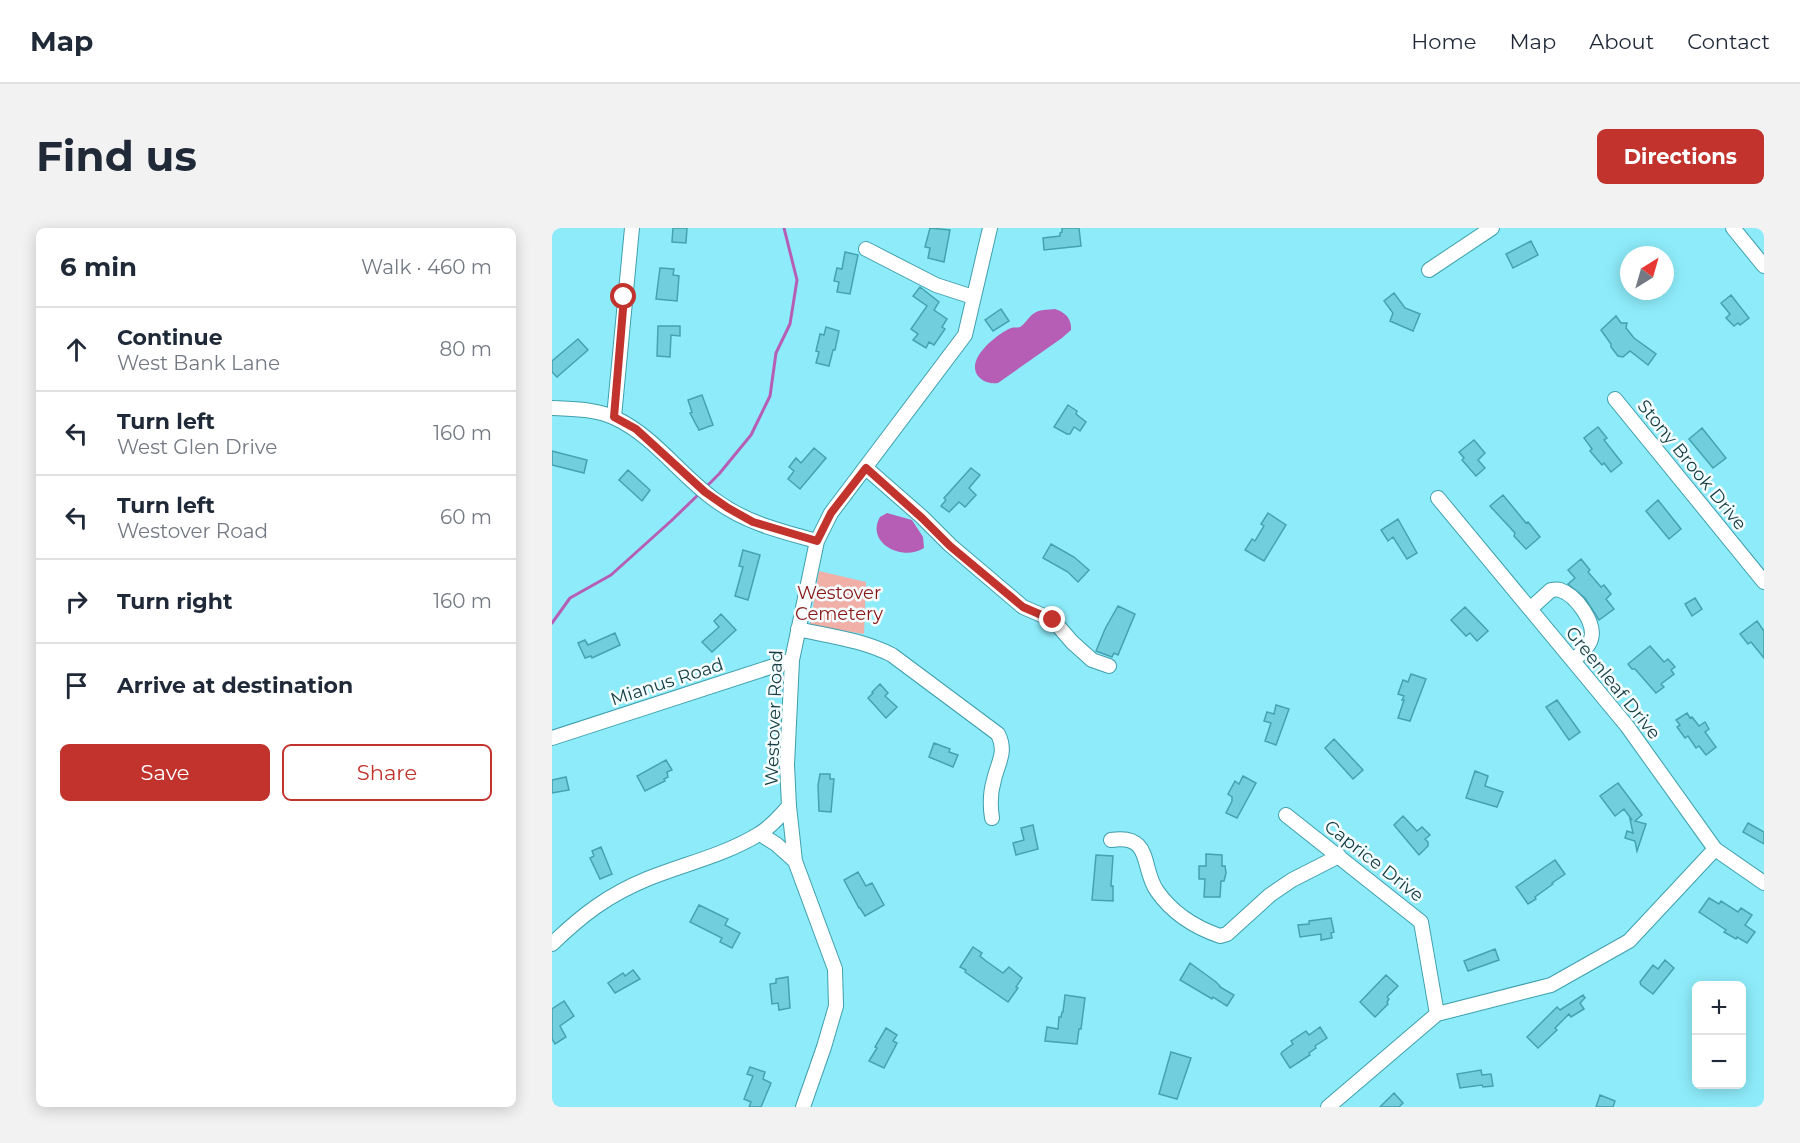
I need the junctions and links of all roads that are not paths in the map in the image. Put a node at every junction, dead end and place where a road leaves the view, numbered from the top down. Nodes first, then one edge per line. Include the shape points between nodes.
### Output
1 (632, 228) edge
2 (990, 228) edge
3 (1492, 228) edge
4 (1733, 228) edge
5 (866, 249) dead end
6 (1764, 266) edge
7 (1429, 270) dead end
8 (973, 297) junction
9 (1615, 399) dead end
10 (552, 408) edge
11 (614, 417) junction
12 (866, 468) junction
13 (1438, 498) dead end
14 (817, 541) junction
15 (1764, 582) edge
16 (1530, 609) junction
17 (798, 629) junction
18 (792, 660) junction
19 (1573, 661) junction
20 (1109, 666) dead end
21 (552, 738) edge
22 (789, 806) junction
23 (1286, 815) dead end
24 (993, 818) dead end
25 (760, 834) junction
26 (1111, 840) dead end
27 (1715, 849) junction
28 (1339, 856) junction
29 (795, 861) junction
30 (1764, 883) edge
31 (552, 944) edge
32 (1437, 1014) junction
33 (803, 1107) edge
34 (1328, 1107) edge

1 - 11 street
2 - 8 street, Westover Road
3 - 7 street
4 - 6 street
5 - 8 street via 936,285
8 - 12 street, Westover Road via 965,335
9 - 15 street, Stony Brook Drive
10 - 11 street
11 - 14 street via 636,429 714,499 753,522
12 - 14 street, Westover Road via 831,513
12 - 20 street via 1023,607 1053,620 1092,660
13 - 16 street, Greenleaf Drive
14 - 17 street, Westover Road
16 - 19 street, Greenleaf Drive
16 - 19 street via 1551,590 1561,590 1580,606 1590,623 1592,637
17 - 18 street, Westover Road
17 - 24 street via 879,648 998,734 1003,743 990,804
18 - 21 street, Mianus Road
18 - 22 street, Westover Road
19 - 27 street, Greenleaf Drive via 1627,726
22 - 25 street
22 - 29 street, Westover Road
23 - 28 street, Caprice Drive
25 - 29 street
25 - 31 street via 645,879 604,900
26 - 28 street via 1123,838 1140,847 1155,888 1171,908 1187,921 1220,936 1292,880
27 - 30 street, Greenleaf Drive
27 - 32 street via 1629,941 1551,985
28 - 32 street, Caprice Drive via 1421,922
29 - 33 street, Westover Road via 835,969 836,1006
32 - 34 street

